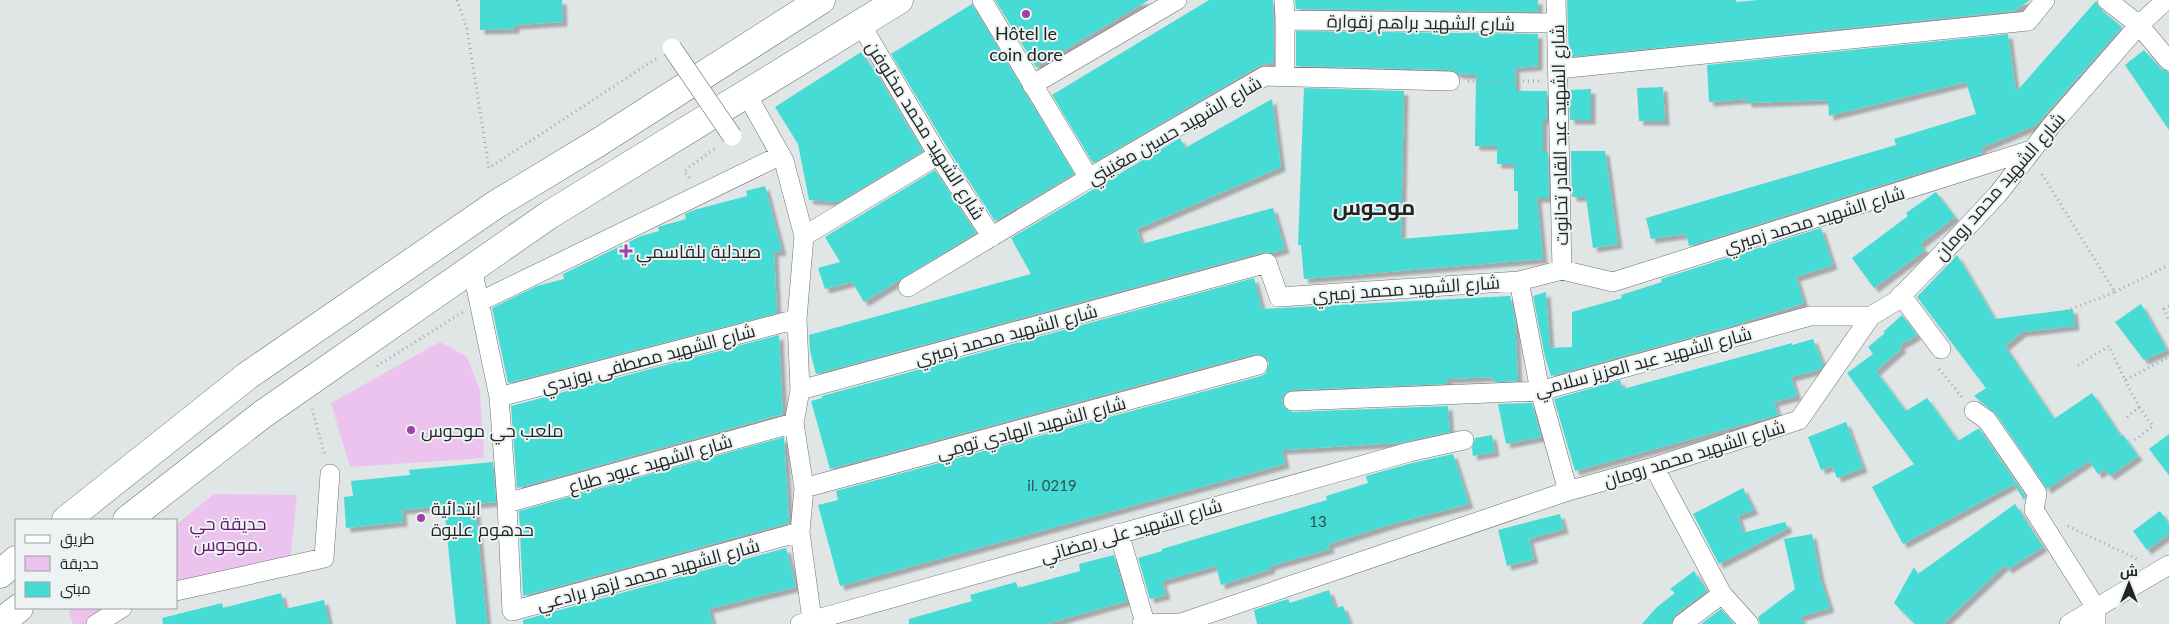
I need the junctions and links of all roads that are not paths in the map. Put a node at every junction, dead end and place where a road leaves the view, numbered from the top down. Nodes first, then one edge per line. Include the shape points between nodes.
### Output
1 (821, 0) edge
2 (899, 0) edge
3 (982, 0) edge
4 (1177, 0) edge
5 (1284, 0) edge
6 (1556, 0) edge
7 (2045, 0) edge
8 (2107, 0) edge
9 (2166, 0) edge
10 (1285, 19) junction
11 (860, 23) junction
12 (1556, 23) junction
13 (2139, 25) junction
14 (672, 48) road end
15 (2169, 61) edge
16 (1558, 75) junction
17 (1285, 77) junction
18 (1450, 82) road end
19 (1032, 85) junction
20 (746, 93) junction
21 (732, 136) road end
22 (2031, 150) junction
23 (781, 155) junction
24 (938, 155) junction
25 (1089, 178) junction
26 (804, 236) junction
27 (992, 237) junction
28 (472, 268) junction
29 (1562, 270) junction
30 (1519, 281) junction
31 (908, 287) dead end
32 (1902, 295) junction
33 (479, 302) junction
34 (1871, 316) junction
35 (797, 319) junction
36 (1941, 350) road end
37 (1258, 365) dead end
38 (800, 390) junction
39 (1540, 391) junction
40 (499, 397) junction
41 (1293, 401) dead end
42 (1974, 411) road end
43 (794, 423) junction
44 (1464, 440) dead end
45 (1654, 467) junction
46 (330, 474) road end
47 (804, 488) junction
48 (1568, 491) junction
49 (507, 503) junction
50 (67, 519) edge
51 (128, 519) edge
52 (800, 532) junction
53 (1119, 533) junction
54 (15, 561) edge
55 (2165, 568) edge
56 (0, 574) edge
57 (178, 591) edge
58 (1722, 594) junction
59 (17, 609) edge
60 (120, 609) edge
61 (2096, 616) edge
62 (806, 622) edge
63 (0, 623) edge
64 (96, 624) edge
65 (1143, 624) edge
66 (1682, 624) edge
67 (1749, 624) edge
68 (2069, 624) edge

1 - 50 highway via 448,236 247,376
2 - 11 highway
3 - 19 street
4 - 19 street
5 - 10 street
6 - 12 street, شارع الشهيد عبد القادر تحانوت
7 - 16 street via 2028,21
8 - 13 street
9 - 13 street, شارع الشهيد محمد رومان
10 - 12 street, شارع الشهيد براهم زقوارة
10 - 17 street
11 - 20 highway
11 - 24 street, شارع الشهيد محمد مخلوفن
12 - 16 street, شارع الشهيد عبد القادر تحانوت
13 - 15 street
13 - 22 street, شارع الشهيد محمد رومان
14 - 21 street, bridge
16 - 29 street, شارع الشهيد عبد القادر تحانوت
17 - 18 street, شارع الشهيد حسين مغنيني
17 - 25 street, شارع الشهيد حسين مغنيني via 1265,76
19 - 25 street
20 - 23 street
20 - 28 highway via 549,215
22 - 29 street, شارع الشهيد محمد زميري via 1613,282
22 - 32 street, شارع الشهيد محمد رومان via 1998,194
23 - 26 street
23 - 33 street
24 - 26 street
24 - 27 street, شارع الشهيد محمد مخلوفن
25 - 27 street, شارع الشهيد حسين مغنيني
26 - 35 street
27 - 31 street, شارع الشهيد حسين مغنيني
28 - 33 street, شارع الشهيد محمد لزهر برادعي
28 - 51 highway via 263,414
29 - 30 street, شارع الشهيد محمد زميري
30 - 38 street, شارع الشهيد محمد زميري via 1279,297 1267,263
30 - 39 street
32 - 34 street, شارع الشهيد محمد رومان
32 - 36 street
33 - 40 street, شارع الشهيد محمد لزهر برادعي
34 - 39 street, شارع الشهيد عبد العزيز سلامي via 1810,316
34 - 45 street, شارع الشهيد محمد رومان via 1799,420
35 - 38 street
35 - 40 street, شارع الشهيد مصطفى بوزيدي
37 - 47 street, شارع الشهيد الهادي تومي
38 - 43 street
39 - 41 street, شارع الشهيد عبد العزيز سلامي
39 - 48 street
40 - 49 street, شارع الشهيد محمد لزهر برادعي
42 - 61 street via 1987,420 2037,493 2034,510
43 - 47 street
43 - 49 street, شارع الشهيد عبود طباع
44 - 53 street, شارع الشهيد على رمضاني via 1409,452
45 - 48 street, شارع الشهيد محمد رومان
45 - 58 street
46 - 57 street via 324,558
47 - 52 street
48 - 65 street, شارع الشهيد محمد رومان via 1181,623
49 - 52 street, شارع الشهيد محمد لزهر برادعي via 512,611
52 - 62 street
53 - 62 street, شارع الشهيد على رمضاني
53 - 65 street
54 - 56 highway
55 - 61 street
58 - 66 street
58 - 67 street
59 - 63 highway
60 - 64 street
61 - 68 street

